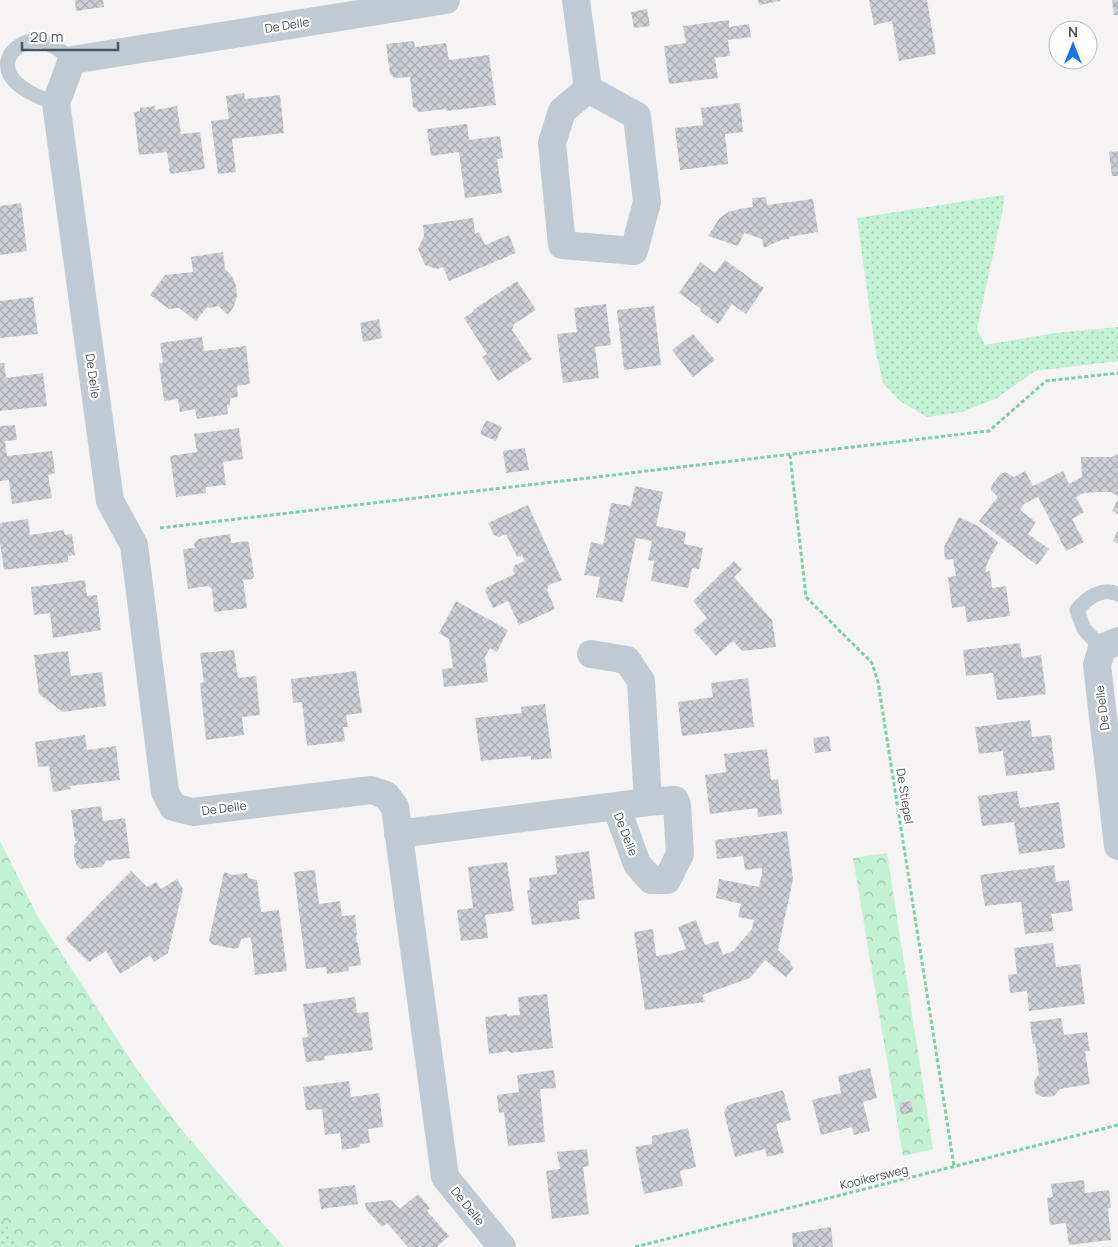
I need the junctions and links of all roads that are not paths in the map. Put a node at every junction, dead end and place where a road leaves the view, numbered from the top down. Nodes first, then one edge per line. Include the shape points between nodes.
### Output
1 (446, 0) edge
2 (576, 0) edge
3 (72, 60) junction
4 (588, 89) junction
5 (56, 103) junction
6 (1118, 594) edge
7 (1110, 644) edge
8 (591, 654) dead end
9 (648, 802) junction
10 (616, 806) junction
11 (398, 834) junction
12 (1118, 846) edge
13 (502, 1247) edge

1 - 3 street, De Delle
2 - 4 street
3 - 5 street, De Delle
3 - 5 lane via 58,48 42,41 28,41 14,48 8,61 9,73 16,84
4 - 4 street via 637,116 647,202 634,251 562,245 552,143 562,111
5 - 11 street, De Delle via 110,502 134,544 164,792 173,807 193,812 371,790 386,795 395,807
6 - 7 lane via 1102,592 1087,599 1077,610 1084,629
7 - 12 street, De Delle via 1097,665
8 - 9 street via 628,660 641,681
9 - 10 street, De Delle
9 - 10 street, De Delle via 675,800 677,805 680,854 667,880 650,880 637,864
10 - 11 street, De Delle
11 - 13 street, De Delle via 445,1176

